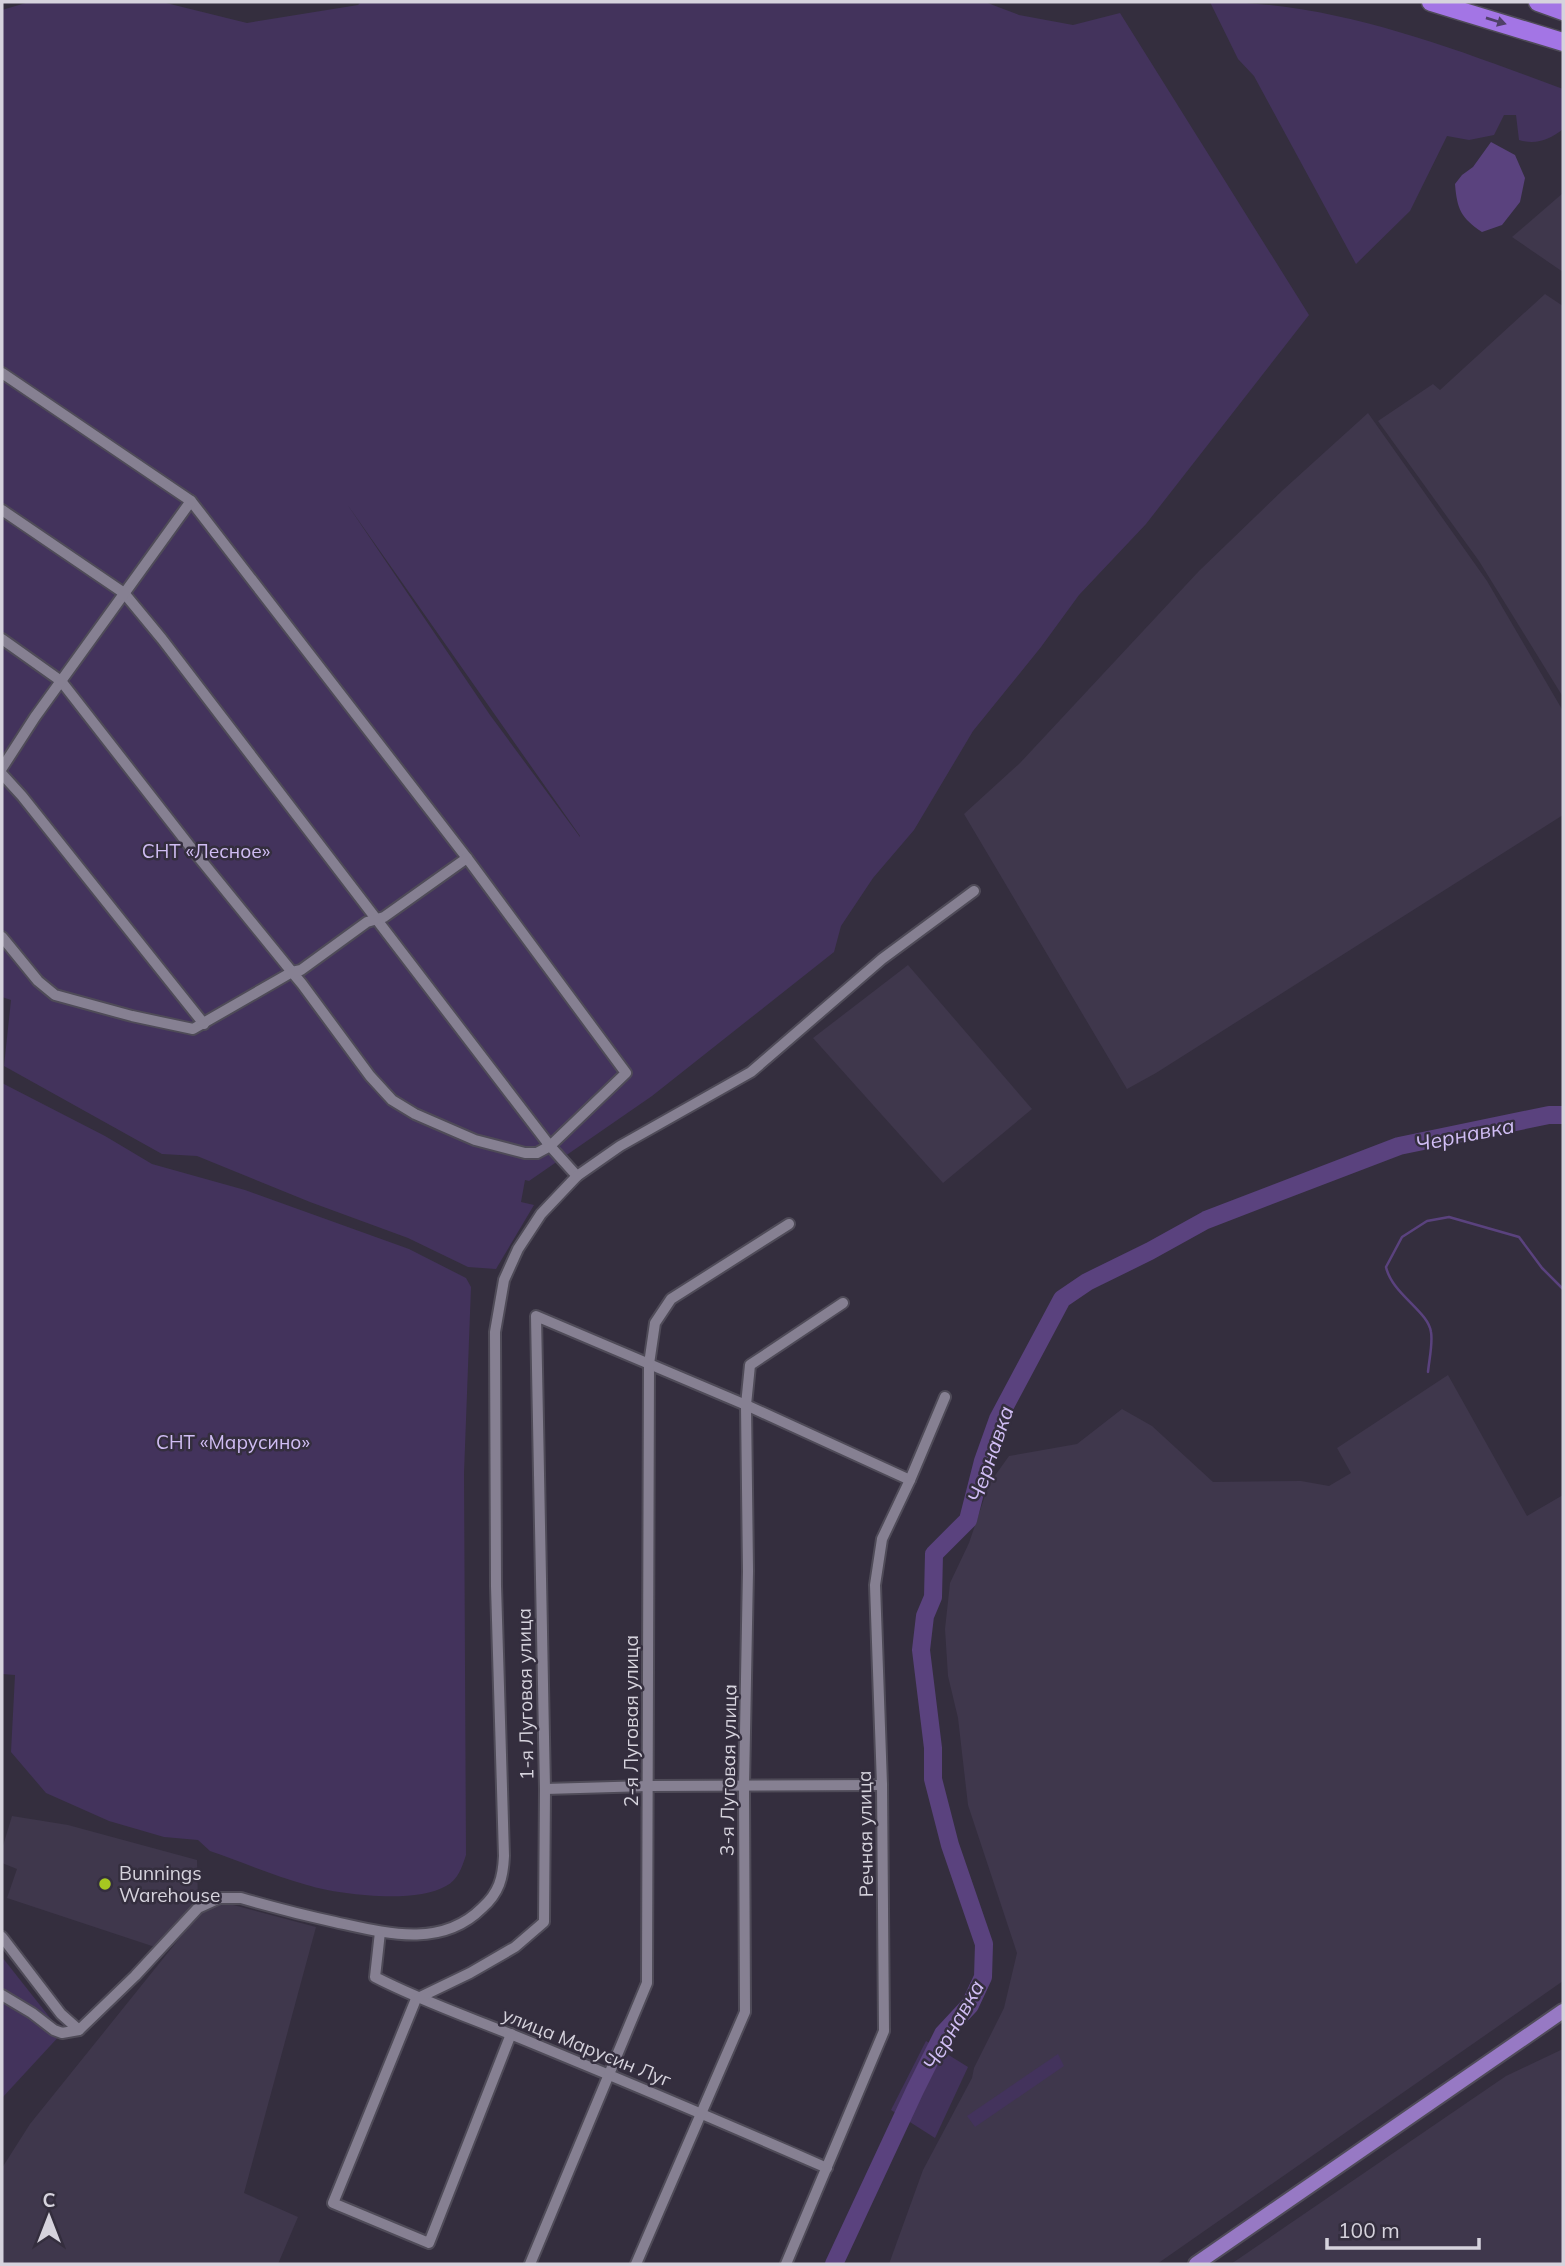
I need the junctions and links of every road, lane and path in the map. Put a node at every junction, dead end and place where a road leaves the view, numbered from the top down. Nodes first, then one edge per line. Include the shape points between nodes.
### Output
1 (1431, 2) edge
2 (1538, 2) edge
3 (1563, 11) edge
4 (1563, 43) edge
5 (2, 373) edge
6 (191, 501) junction
7 (2, 510) edge
8 (124, 593) junction
9 (2, 639) edge
10 (61, 681) junction
11 (2, 768) edge
12 (2, 774) edge
13 (467, 858) junction
14 (974, 891) dead end
15 (376, 918) junction
16 (2, 937) edge
17 (292, 972) junction
18 (204, 1024) junction
19 (550, 1146) junction
20 (577, 1176) junction
21 (789, 1224) dead end
22 (843, 1303) dead end
23 (649, 1364) junction
24 (945, 1397) dead end
25 (746, 1405) junction
26 (911, 1480) junction
27 (883, 1785) junction
28 (648, 1786) junction
29 (744, 1786) junction
30 (545, 1789) junction
31 (380, 1932) junction
32 (2, 1937) edge
33 (2, 1996) edge
34 (416, 1998) junction
35 (1563, 2011) edge
36 (79, 2030) junction
37 (511, 2034) junction
38 (610, 2075) junction
39 (701, 2113) junction
40 (827, 2168) junction
41 (530, 2264) edge
42 (636, 2264) edge
43 (786, 2264) edge
44 (1196, 2264) edge

1 -> 4 highway
2 - 3 highway
5 - 6 street
6 - 8 street
6 - 13 street
7 - 8 street
8 - 10 street
8 - 15 street
9 - 10 street
10 - 11 street
10 - 17 street
12 - 18 street
13 - 15 street via 384,917
13 - 19 street via 626,1073
14 - 20 street via 882,959 751,1072 620,1146
15 - 17 street
15 - 19 street
16 - 18 street via 55,995 193,1029
17 - 18 street
17 - 19 street via 391,1100 475,1140 525,1153
19 - 20 street
20 - 31 street via 541,1214 518,1249 503,1280 496,1322 503,1875 492,1899 462,1924 428,1935
21 - 23 street, 2-я Луговая улица via 671,1298 655,1323
22 - 25 street, 3-я Луговая улица via 750,1365
23 - 25 street
23 - 28 street, 2-я Луговая улица
23 - 30 street, 1-я Луговая улица via 536,1316
24 - 26 street, Речная улица
25 - 26 street
25 - 29 street, 3-я Луговая улица
26 - 27 street, Речная улица via 883,1539 875,1585
27 - 29 street
27 - 40 street, Речная улица via 884,2031
28 - 29 street
28 - 30 street
28 - 38 street, 2-я Луговая улица via 647,1983
29 - 39 street, 3-я Луговая улица via 745,2012
30 - 34 street, 1-я Луговая улица via 544,1922 515,1947
31 - 34 street, улица Марусин Луг via 375,1977
31 - 36 street via 241,1898 220,1898 198,1908
32 - 36 street via 61,2014
33 - 36 street via 54,2030
34 - 37 street, улица Марусин Луг
34 - 37 street via 333,2203 429,2243
35 - 44 main road
37 - 38 street, улица Марусин Луг
38 - 39 street, улица Марусин Луг
38 - 41 street, 2-я Луговая улица
39 - 40 street, улица Марусин Луг
39 - 42 street, 3-я Луговая улица
40 - 43 street, Речная улица

